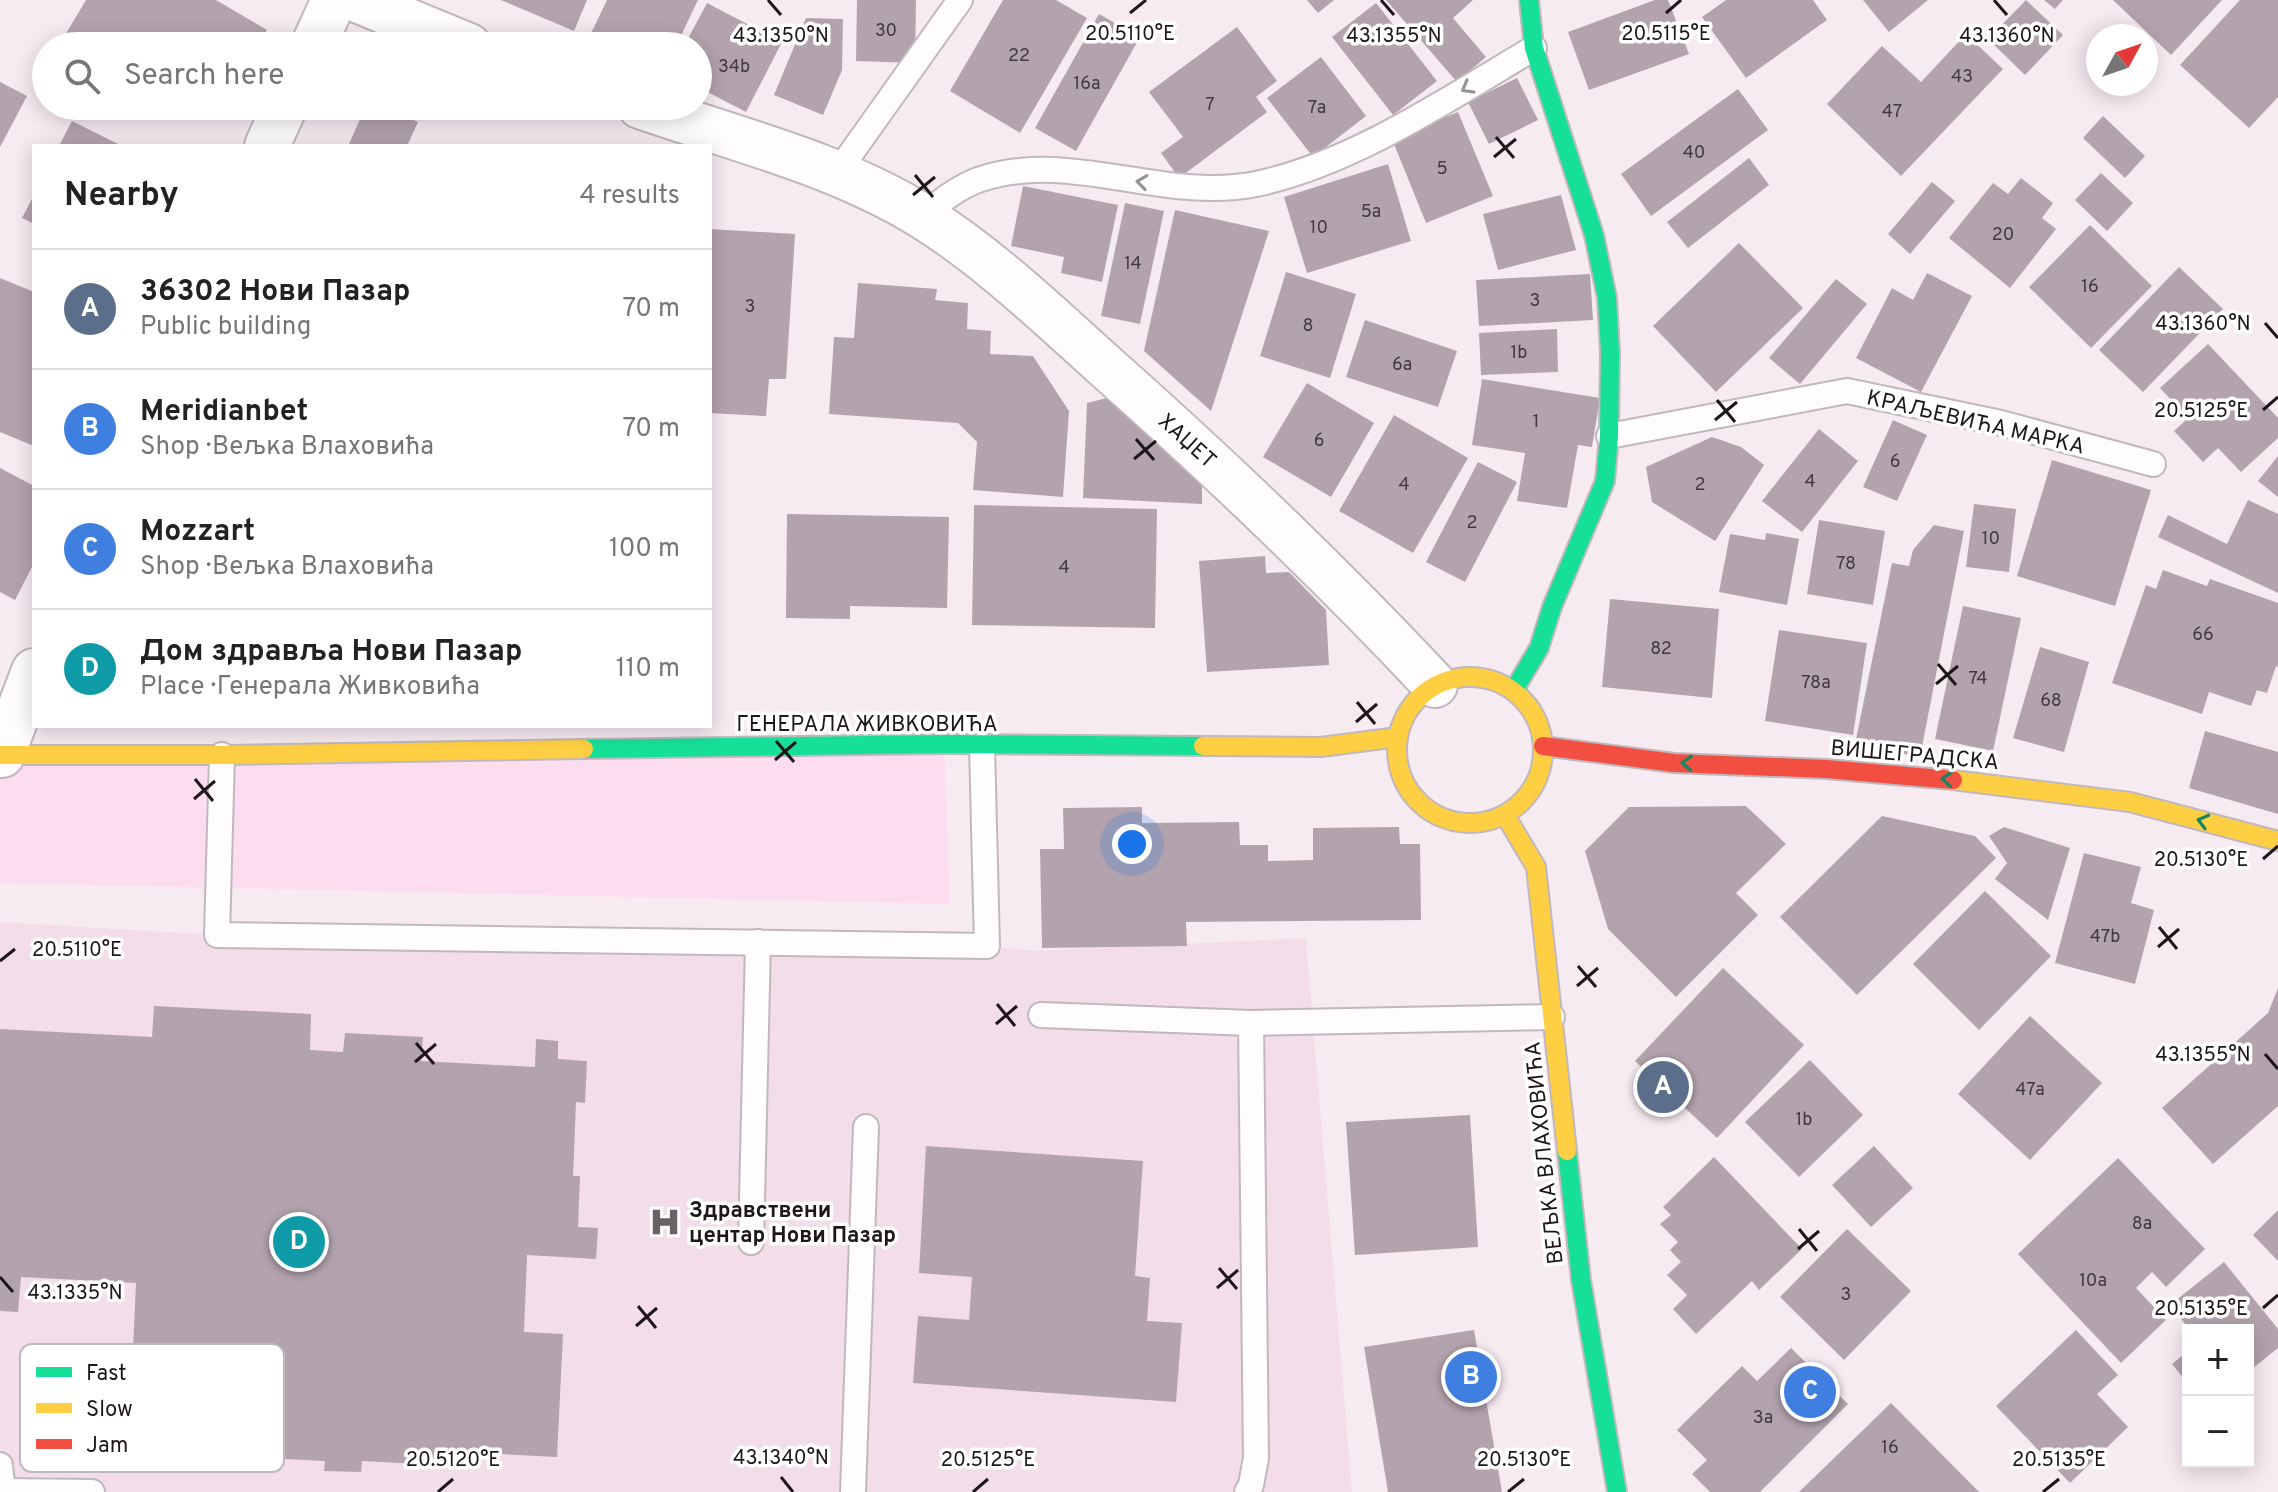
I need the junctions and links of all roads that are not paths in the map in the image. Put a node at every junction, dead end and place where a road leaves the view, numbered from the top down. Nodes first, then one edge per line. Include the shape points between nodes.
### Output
1 (334, 0) edge
2 (357, 0) edge
3 (960, 0) edge
4 (1529, 0) edge
5 (319, 32) edge
6 (435, 32) edge
7 (1534, 48) junction
8 (279, 120) edge
9 (681, 120) edge
10 (268, 144) edge
11 (837, 173) junction
12 (922, 216) junction
13 (1609, 436) junction
14 (2153, 464) dead end
15 (32, 676) edge
16 (1435, 685) junction
17 (1514, 690) junction
18 (1398, 737) junction
19 (982, 746) junction
20 (1543, 746) junction
21 (1, 755) edge
22 (222, 755) junction
23 (1505, 815) junction
24 (2278, 841) edge
25 (758, 942) junction
26 (1041, 1015) dead end
27 (1552, 1017) junction
28 (1251, 1023) junction
29 (866, 1127) dead end
30 (751, 1242) dead end
31 (0, 1465) edge
32 (3, 1491) edge
33 (92, 1492) edge
34 (853, 1492) edge
35 (1247, 1492) edge
36 (1617, 1492) edge

1 - 5 street
2 - 6 street
3 - 11 lane
4 - 7 street
7 -> 12 lane via 1434,107 1292,175 1219,189 1053,169 1015,170 977,180
7 - 13 street via 1594,235 1607,298
8 - 10 street
9 - 11 street, ХАЏЕТ
11 - 12 street, ХАЏЕТ
12 - 16 street, ХАЏЕТ via 1006,277 1198,448
13 - 14 lane, КРАЉЕВИЋА МАРКА via 1847,391 2001,423
13 - 17 street via 1605,481 1539,648
15 - 21 street
16 - 17 street via 1483,677
16 - 18 street via 1411,706
17 - 20 street via 1534,715
18 - 19 street, ГЕНЕРАЛА ЖИВКОВИЋА via 1321,747
18 - 23 street via 1405,784 1427,809 1473,823
19 - 22 street, ГЕНЕРАЛА ЖИВКОВИЋА
19 - 25 lane via 987,946
20 - 23 street via 1543,763 1530,793
24 -> 20 street, ВИШЕГРАДСКА via 2130,802 1982,783 1674,763
21 - 22 street, ГЕНЕРАЛА ЖИВКОВИЋА
22 - 25 lane via 217,935
23 - 27 street, ВЕЉКА ВЛАХОВИЋА via 1536,867
25 - 30 lane
26 - 28 lane
27 - 28 lane
27 - 36 street, ВЕЉКА ВЛАХОВИЋА via 1581,1280
28 - 35 lane via 1256,1458
29 - 34 lane
31 - 32 lane
32 - 33 lane

